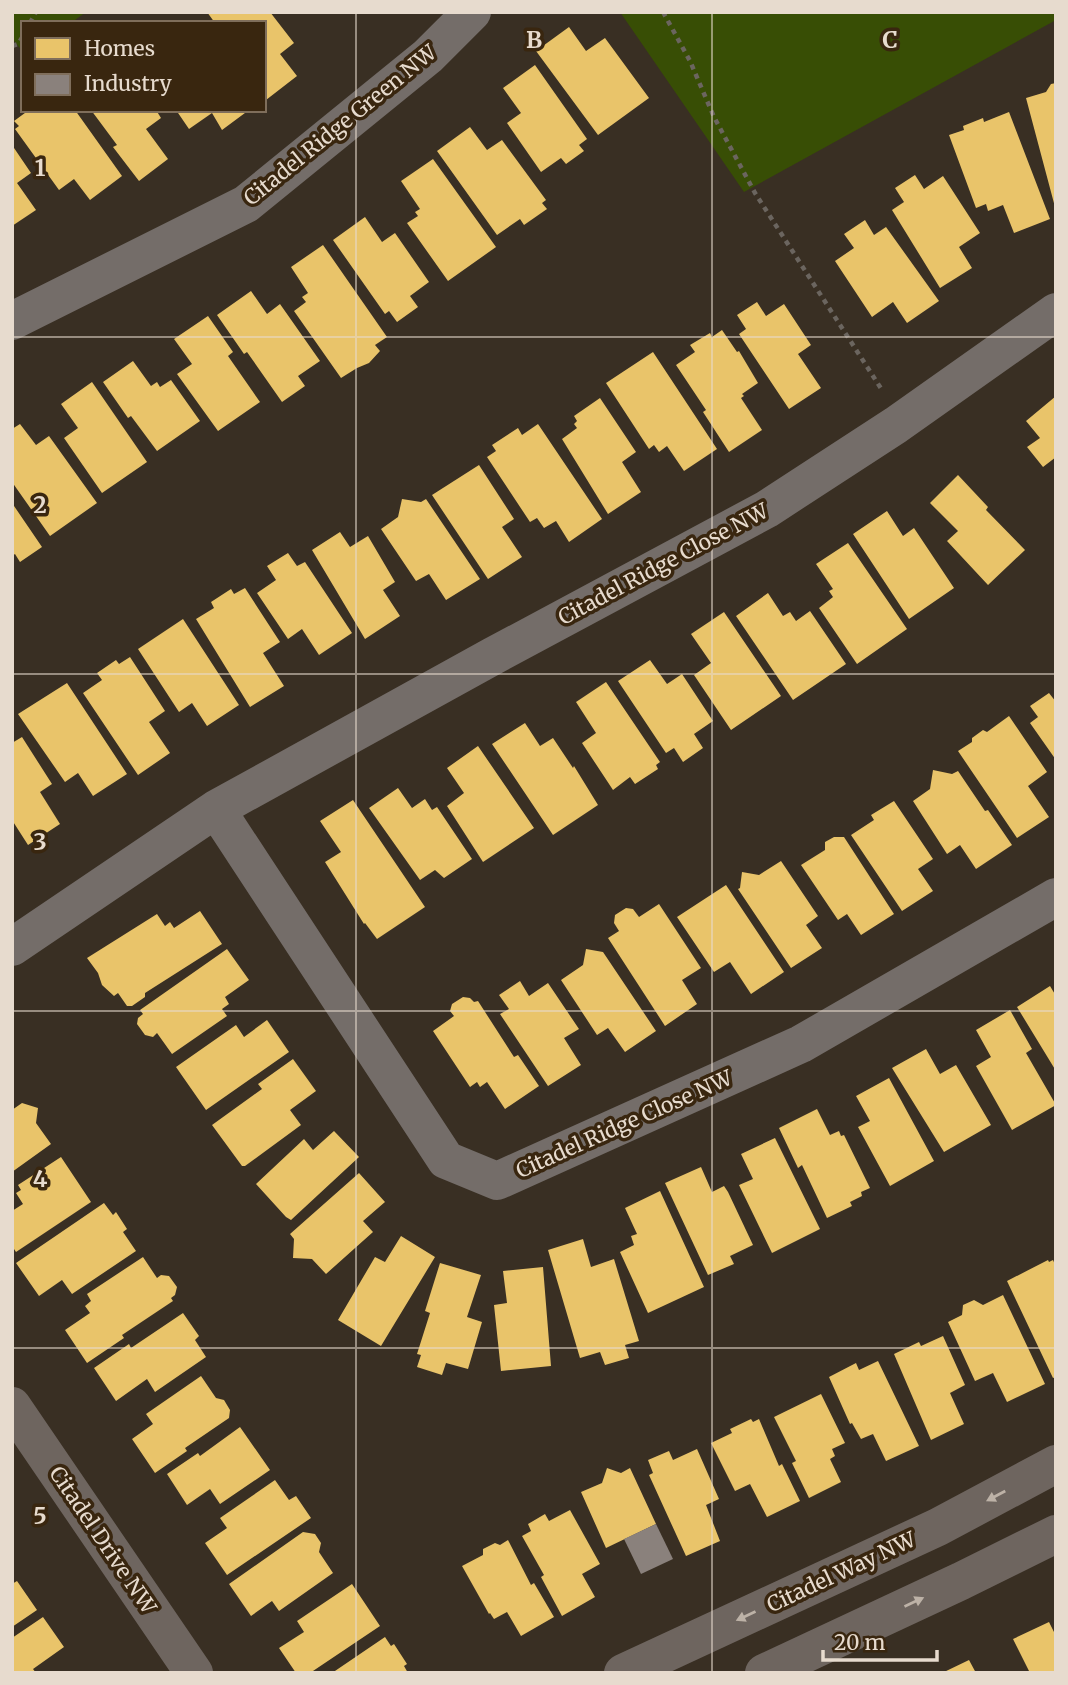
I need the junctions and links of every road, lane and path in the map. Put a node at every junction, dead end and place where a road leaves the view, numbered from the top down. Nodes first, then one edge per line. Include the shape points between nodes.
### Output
1 (472, 12) edge
2 (663, 12) edge
3 (1056, 312) edge
4 (12, 321) edge
5 (886, 397) dead end
6 (216, 809) junction
7 (1056, 897) edge
8 (12, 947) edge
9 (12, 1406) edge
10 (1056, 1464) edge
11 (938, 1527) junction
12 (1056, 1534) edge
13 (961, 1581) junction
14 (194, 1673) edge
15 (623, 1673) edge
16 (764, 1673) edge

1 - 4 street, Citadel Ridge Green NW via 428,56 246,204
2 - 5 path via 755,193
3 - 6 street, Citadel Ridge Close NW via 767,509
6 - 7 street, Citadel Ridge Close NW via 446,1160 497,1181 801,1044
6 - 8 street, Citadel Ridge Close NW
9 - 14 street, Citadel Drive NW
10 -> 11 street, Citadel Way NW
11 - 13 street
11 -> 15 street, Citadel Way NW
12 - 13 street
16 -> 13 street

